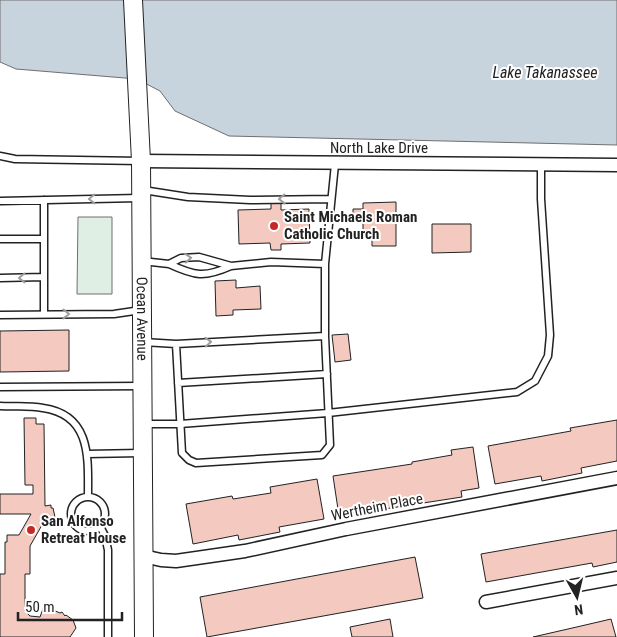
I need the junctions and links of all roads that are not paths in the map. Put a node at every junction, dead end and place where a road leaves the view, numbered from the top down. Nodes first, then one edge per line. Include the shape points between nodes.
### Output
1 (133, 0) edge
2 (0, 156) edge
3 (141, 162) junction
4 (335, 164) junction
5 (541, 164) junction
6 (617, 164) edge
7 (141, 194) junction
8 (331, 199) junction
9 (0, 200) edge
10 (44, 200) junction
11 (0, 239) edge
12 (44, 239) junction
13 (141, 261) junction
14 (169, 264) junction
15 (325, 264) junction
16 (231, 266) junction
17 (44, 277) junction
18 (0, 278) edge
19 (142, 310) junction
20 (44, 314) junction
21 (0, 315) edge
22 (325, 336) junction
23 (142, 342) junction
24 (176, 344) junction
25 (326, 374) junction
26 (178, 383) junction
27 (142, 386) junction
28 (0, 387) edge
29 (0, 406) edge
30 (328, 413) junction
31 (142, 424) junction
32 (180, 424) junction
33 (143, 453) junction
34 (87, 454) junction
35 (617, 478) edge
36 (88, 496) junction
37 (100, 526) junction
38 (143, 556) junction
39 (617, 578) edge
40 (486, 602) dead end
41 (108, 637) edge
42 (144, 637) edge

1 - 3 street, Ocean Avenue
2 - 3 lane via 15,160
3 - 4 street, North Lake Drive
3 - 7 street, Ocean Avenue
4 - 5 street, North Lake Drive
4 - 8 lane
5 - 6 street, North Lake Drive
5 - 30 lane via 550,335 548,356 535,380 517,392
8 -> 7 lane via 250,200
7 -> 10 lane
7 - 13 street, Ocean Avenue
8 - 15 lane
9 - 10 lane
10 - 12 lane
11 - 12 lane
12 - 17 lane
13 - 14 lane
13 - 19 street, Ocean Avenue
14 -> 16 lane via 181,258 199,257
14 - 16 lane via 196,275 215,273
15 - 16 lane via 270,262
15 - 22 lane
17 -> 18 lane
17 - 20 lane
20 -> 19 lane via 114,314
19 - 23 street, Ocean Avenue
20 - 21 lane
24 -> 22 lane
22 - 25 lane
23 - 24 lane
23 - 27 street, Ocean Avenue
24 - 26 lane
25 - 26 lane
25 - 30 lane
26 - 32 lane
27 - 28 lane
27 - 31 street, Ocean Avenue
29 - 34 lane via 31,406 55,411 67,418 83,436
30 - 32 lane
30 - 32 lane via 330,445 322,455 196,463 182,453
31 - 32 lane
31 - 33 street, Ocean Avenue
33 - 34 lane
33 - 38 street, Ocean Avenue
34 - 36 lane
35 - 38 street, Wertheim Place via 237,552 176,561
36 - 37 lane via 104,507 105,517
36 - 37 lane via 74,504 72,520 76,527 84,530
37 - 41 lane via 108,550
38 - 42 street, Ocean Avenue
39 - 40 street

